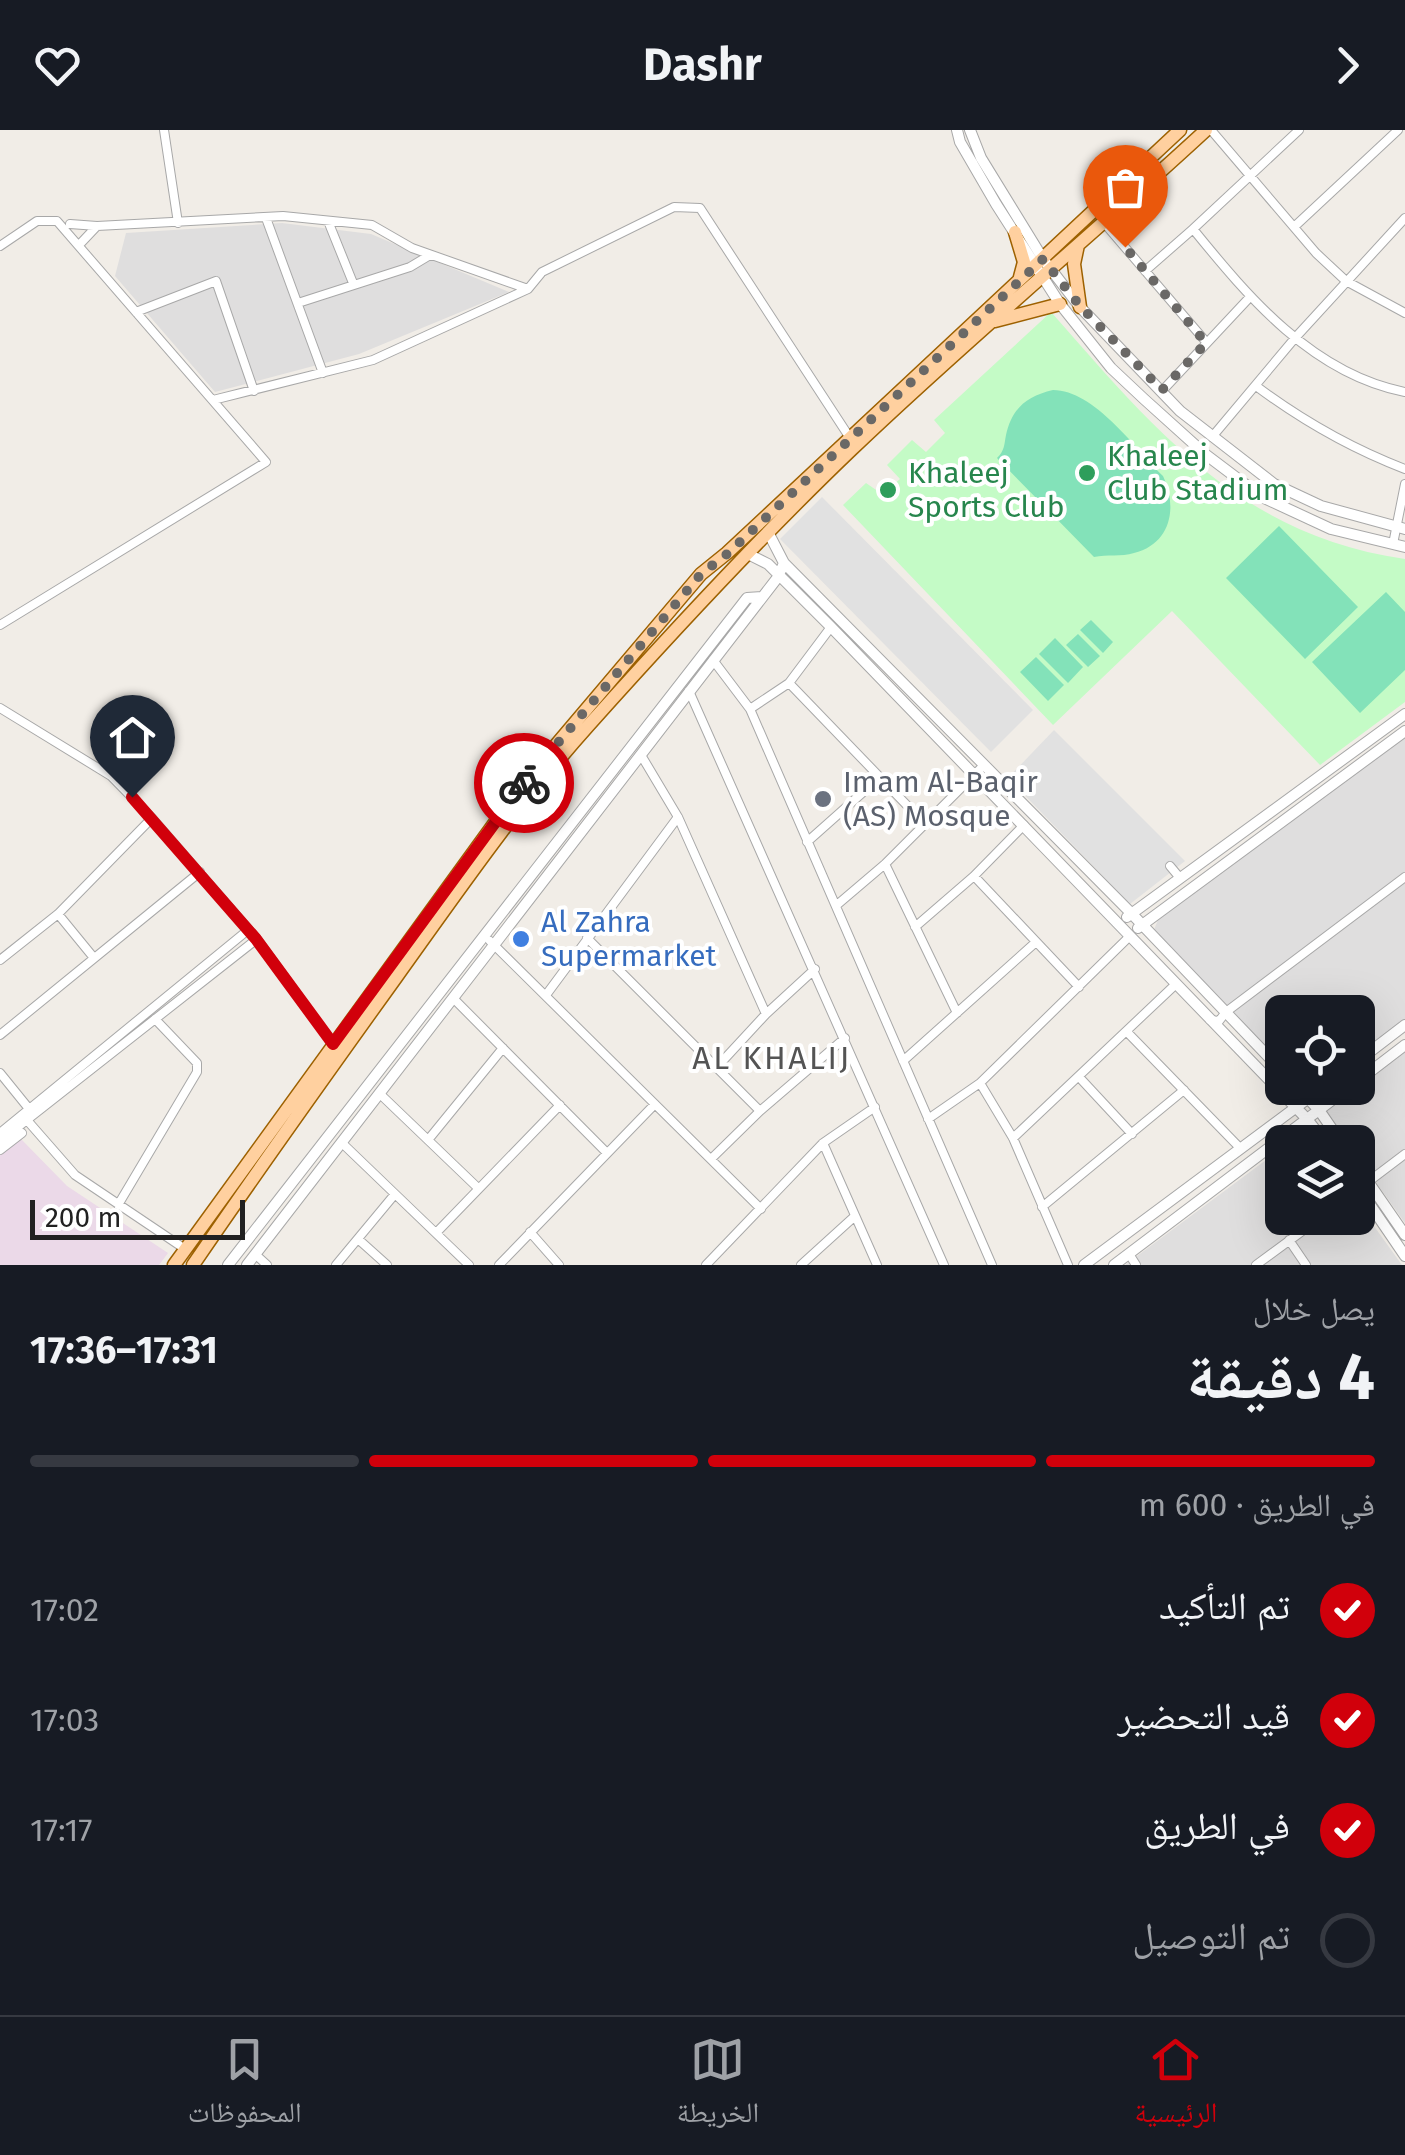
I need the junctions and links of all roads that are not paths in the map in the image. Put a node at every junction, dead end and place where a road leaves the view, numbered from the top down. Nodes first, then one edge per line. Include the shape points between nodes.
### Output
1 (164, 130) edge
2 (957, 130) edge
3 (970, 130) edge
4 (1180, 130) edge
5 (1208, 130) edge
6 (1299, 130) edge
7 (1398, 130) edge
8 (1250, 175) junction
9 (266, 218) junction
10 (1405, 218) edge
11 (328, 221) junction
12 (178, 222) junction
13 (70, 224) dead end
14 (1105, 224) junction
15 (97, 226) junction
16 (1294, 227) junction
17 (1194, 230) junction
18 (1015, 232) junction
19 (1078, 243) junction
20 (0, 246) edge
21 (79, 246) junction
22 (430, 255) junction
23 (1043, 267) junction
24 (1145, 271) junction
25 (1018, 280) junction
26 (1346, 281) junction
27 (353, 283) junction
28 (528, 289) junction
29 (1250, 298) junction
30 (298, 303) junction
31 (1060, 304) junction
32 (1080, 306) junction
33 (136, 312) junction
34 (1405, 313) edge
35 (988, 323) junction
36 (1295, 338) junction
37 (1206, 343) junction
38 (323, 373) junction
39 (1256, 386) junction
40 (1162, 390) junction
41 (254, 391) junction
42 (1405, 392) edge
43 (213, 400) junction
44 (1212, 436) junction
45 (850, 438) junction
46 (1405, 469) edge
47 (1405, 484) edge
48 (1401, 528) edge
49 (769, 534) junction
50 (1399, 546) edge
51 (748, 554) junction
52 (784, 563) junction
53 (778, 577) junction
54 (762, 597) junction
55 (0, 625) edge
56 (831, 627) junction
57 (713, 660) junction
58 (789, 683) junction
59 (690, 690) junction
60 (0, 708) edge
61 (750, 708) junction
62 (1405, 714) edge
63 (1405, 731) edge
64 (641, 756) junction
65 (984, 765) junction
66 (974, 776) junction
67 (879, 778) junction
68 (678, 817) junction
69 (152, 818) junction
70 (926, 824) junction
71 (1024, 825) junction
72 (807, 842) junction
73 (885, 864) junction
74 (1170, 866) dead end
75 (200, 872) junction
76 (974, 876) junction
77 (1405, 877) edge
78 (1180, 878) junction
79 (838, 904) junction
80 (1131, 913) junction
81 (58, 914) junction
82 (1142, 924) junction
83 (1119, 925) junction
84 (916, 928) junction
85 (248, 930) junction
86 (484, 936) junction
87 (1130, 936) junction
88 (586, 938) junction
89 (256, 939) junction
90 (1036, 942) junction
91 (494, 945) junction
92 (94, 958) junction
93 (0, 960) edge
94 (815, 969) junction
95 (1176, 984) junction
96 (1079, 987) junction
97 (546, 995) junction
98 (454, 998) junction
99 (1226, 1012) junction
100 (957, 1013) junction
101 (766, 1014) junction
102 (155, 1019) junction
103 (1210, 1020) junction
104 (1405, 1026) edge
105 (1128, 1032) junction
106 (0, 1034) edge
107 (845, 1038) junction
108 (333, 1044) junction
109 (1405, 1045) edge
110 (503, 1048) junction
111 (1375, 1048) edge
112 (1265, 1053) edge
113 (902, 1061) junction
114 (717, 1067) junction
115 (1375, 1068) edge
116 (0, 1073) edge
117 (1080, 1077) junction
118 (980, 1083) junction
119 (1184, 1090) junction
120 (380, 1094) junction
121 (655, 1104) junction
122 (560, 1105) junction
123 (1298, 1105) edge
124 (1314, 1105) edge
125 (1326, 1105) edge
126 (875, 1107) junction
127 (1294, 1108) junction
128 (1319, 1110) junction
129 (760, 1111) junction
130 (26, 1115) junction
131 (928, 1119) junction
132 (1307, 1119) junction
133 (1311, 1125) edge
134 (1329, 1125) edge
135 (0, 1132) edge
136 (22, 1133) dead end
137 (1132, 1134) junction
138 (1013, 1138) junction
139 (428, 1140) junction
140 (0, 1141) edge
141 (342, 1143) junction
142 (822, 1143) junction
143 (1240, 1148) junction
144 (0, 1150) edge
145 (607, 1153) junction
146 (1405, 1154) edge
147 (711, 1159) junction
148 (1375, 1176) edge
149 (478, 1188) junction
150 (395, 1194) junction
151 (1375, 1203) edge
152 (118, 1205) junction
153 (1042, 1207) junction
154 (761, 1209) junction
155 (1375, 1210) edge
156 (855, 1216) junction
157 (530, 1232) junction
158 (436, 1233) junction
159 (1296, 1235) edge
160 (1405, 1235) edge
161 (358, 1239) junction
162 (1289, 1240) junction
163 (186, 1249) junction
164 (256, 1254) junction
165 (1129, 1254) junction
166 (1405, 1256) edge
167 (174, 1265) edge
168 (193, 1265) edge
169 (228, 1265) edge
170 (247, 1265) edge
171 (268, 1265) edge
172 (336, 1265) edge
173 (387, 1265) edge
174 (469, 1265) edge
175 (499, 1265) edge
176 (559, 1265) edge
177 (706, 1265) edge
178 (801, 1265) edge
179 (877, 1265) edge
180 (944, 1265) edge
181 (992, 1265) edge
182 (1068, 1265) edge
183 (1084, 1265) edge
184 (1114, 1265) edge
185 (1136, 1265) edge
186 (1256, 1265) edge
187 (1306, 1265) edge

1 - 12 street
2 - 18 street
3 - 23 street
4 - 23 main road
5 - 8 street
5 - 14 main road
6 - 8 street
7 - 16 street
8 - 16 street
8 - 17 street
9 - 11 street
9 - 12 street
9 - 30 street
10 - 26 street
11 - 22 street via 372,226
11 - 27 street
12 - 15 street
13 - 15 street
14 - 19 main road
14 - 24 street
15 - 21 street
16 - 26 street
17 - 24 street
17 - 29 street
18 - 23 street
18 - 25 main road via 1024,262
19 - 23 main road
19 - 32 main road
20 - 21 street via 37,221 57,221
21 - 33 street
22 - 27 street via 410,268
22 - 28 street
23 - 25 main road
23 - 31 street
23 - 32 street
23 - 35 main road
24 - 37 street
25 - 45 main road
26 - 34 street
26 - 36 street
27 - 30 street
28 - 38 street via 373,360
28 - 45 street via 542,272 674,207 700,208
29 - 36 street
29 - 37 street
30 - 38 street
31 - 35 main road
31 - 50 street via 1111,368 1262,497 1331,529
32 - 40 street
33 - 41 street via 216,281
33 - 43 street
35 - 49 main road
36 - 39 street
36 - 42 street via 1370,382
37 - 40 street
38 - 41 street
39 - 44 street
39 - 46 street via 1344,443
40 - 44 street
41 - 43 street
43 - 55 street via 266,462
44 - 48 street via 1274,484 1320,506
45 - 108 main road via 701,574 559,740
47 - 48 street
48 - 50 street
49 - 51 main road
49 - 52 street
51 - 53 street
51 - 168 main road via 538,784
52 - 53 street
52 - 65 street
53 - 54 street
53 - 56 street
54 - 57 street
54 - 86 street via 747,598
56 - 58 street
56 - 66 street
57 - 59 street
57 - 61 street
58 - 61 street
58 - 67 street
59 - 64 street
59 - 94 street
60 - 69 street via 111,776
61 - 72 street
62 - 78 street
63 - 82 street
64 - 68 street
64 - 91 street
65 - 66 street
65 - 80 street
66 - 70 street
66 - 71 street
67 - 70 street
67 - 72 street
68 - 88 street
68 - 101 street
69 - 75 street
69 - 81 street
70 - 73 street
71 - 76 street
71 - 83 street
72 - 79 street
73 - 79 street
73 - 84 street
74 - 78 street
75 - 85 street
75 - 92 street
76 - 84 street
76 - 90 street
77 - 99 street
78 - 80 street
79 - 113 street
80 - 82 street
80 - 83 street
81 - 92 street
81 - 93 street
82 - 87 street
82 - 99 street
83 - 87 street
84 - 100 street
85 - 89 street
85 - 130 street
86 - 91 street
86 - 169 street
87 - 95 street
87 - 96 street
88 - 97 street
88 - 114 street
89 - 102 street
89 - 108 street
90 - 96 street
90 - 100 street
91 - 97 street
91 - 98 street
92 - 106 street
94 - 101 street
94 - 107 street
95 - 103 street
95 - 105 street
96 - 118 street
97 - 121 street
98 - 110 street
98 - 120 street
99 - 103 street
99 - 112 street
100 - 113 street
101 - 114 street
102 - 130 street
102 - 152 street via 197,1063 197,1072
103 - 127 street
104 - 111 street
105 - 117 street
105 - 119 street
107 - 126 street
107 - 129 street
108 - 163 main road
109 - 115 street
110 - 122 street
110 - 139 street
113 - 131 street
114 - 129 street
116 - 130 street
117 - 137 street
117 - 138 street
118 - 131 street
118 - 138 street
119 - 137 street
119 - 143 street
120 - 139 street
120 - 141 street
121 - 145 street
121 - 147 street
122 - 145 street
122 - 149 street
123 - 127 street
124 - 128 street
125 - 128 street
126 - 142 street
126 - 180 street
127 - 132 street
127 - 143 street
128 - 132 street
128 - 134 street
129 - 147 street
130 - 135 street
130 - 140 street
130 - 152 street via 76,1175
131 - 181 street
132 - 133 street
132 - 165 street
136 - 144 street
137 - 153 street
138 - 153 street
139 - 149 street
141 - 150 street
141 - 164 street
142 - 154 street
142 - 156 street
143 - 183 street
145 - 157 street
146 - 148 street
147 - 154 street
149 - 158 street
150 - 158 street
150 - 161 street
151 - 160 street
152 - 163 street
153 - 182 street
154 - 177 street
155 - 166 street
156 - 178 street
156 - 179 street
157 - 175 street
157 - 176 street
158 - 174 street
159 - 162 street
161 - 172 street
161 - 173 street
162 - 186 street
162 - 187 street
163 - 167 main road
164 - 170 street
164 - 171 street
165 - 184 street
165 - 185 street

